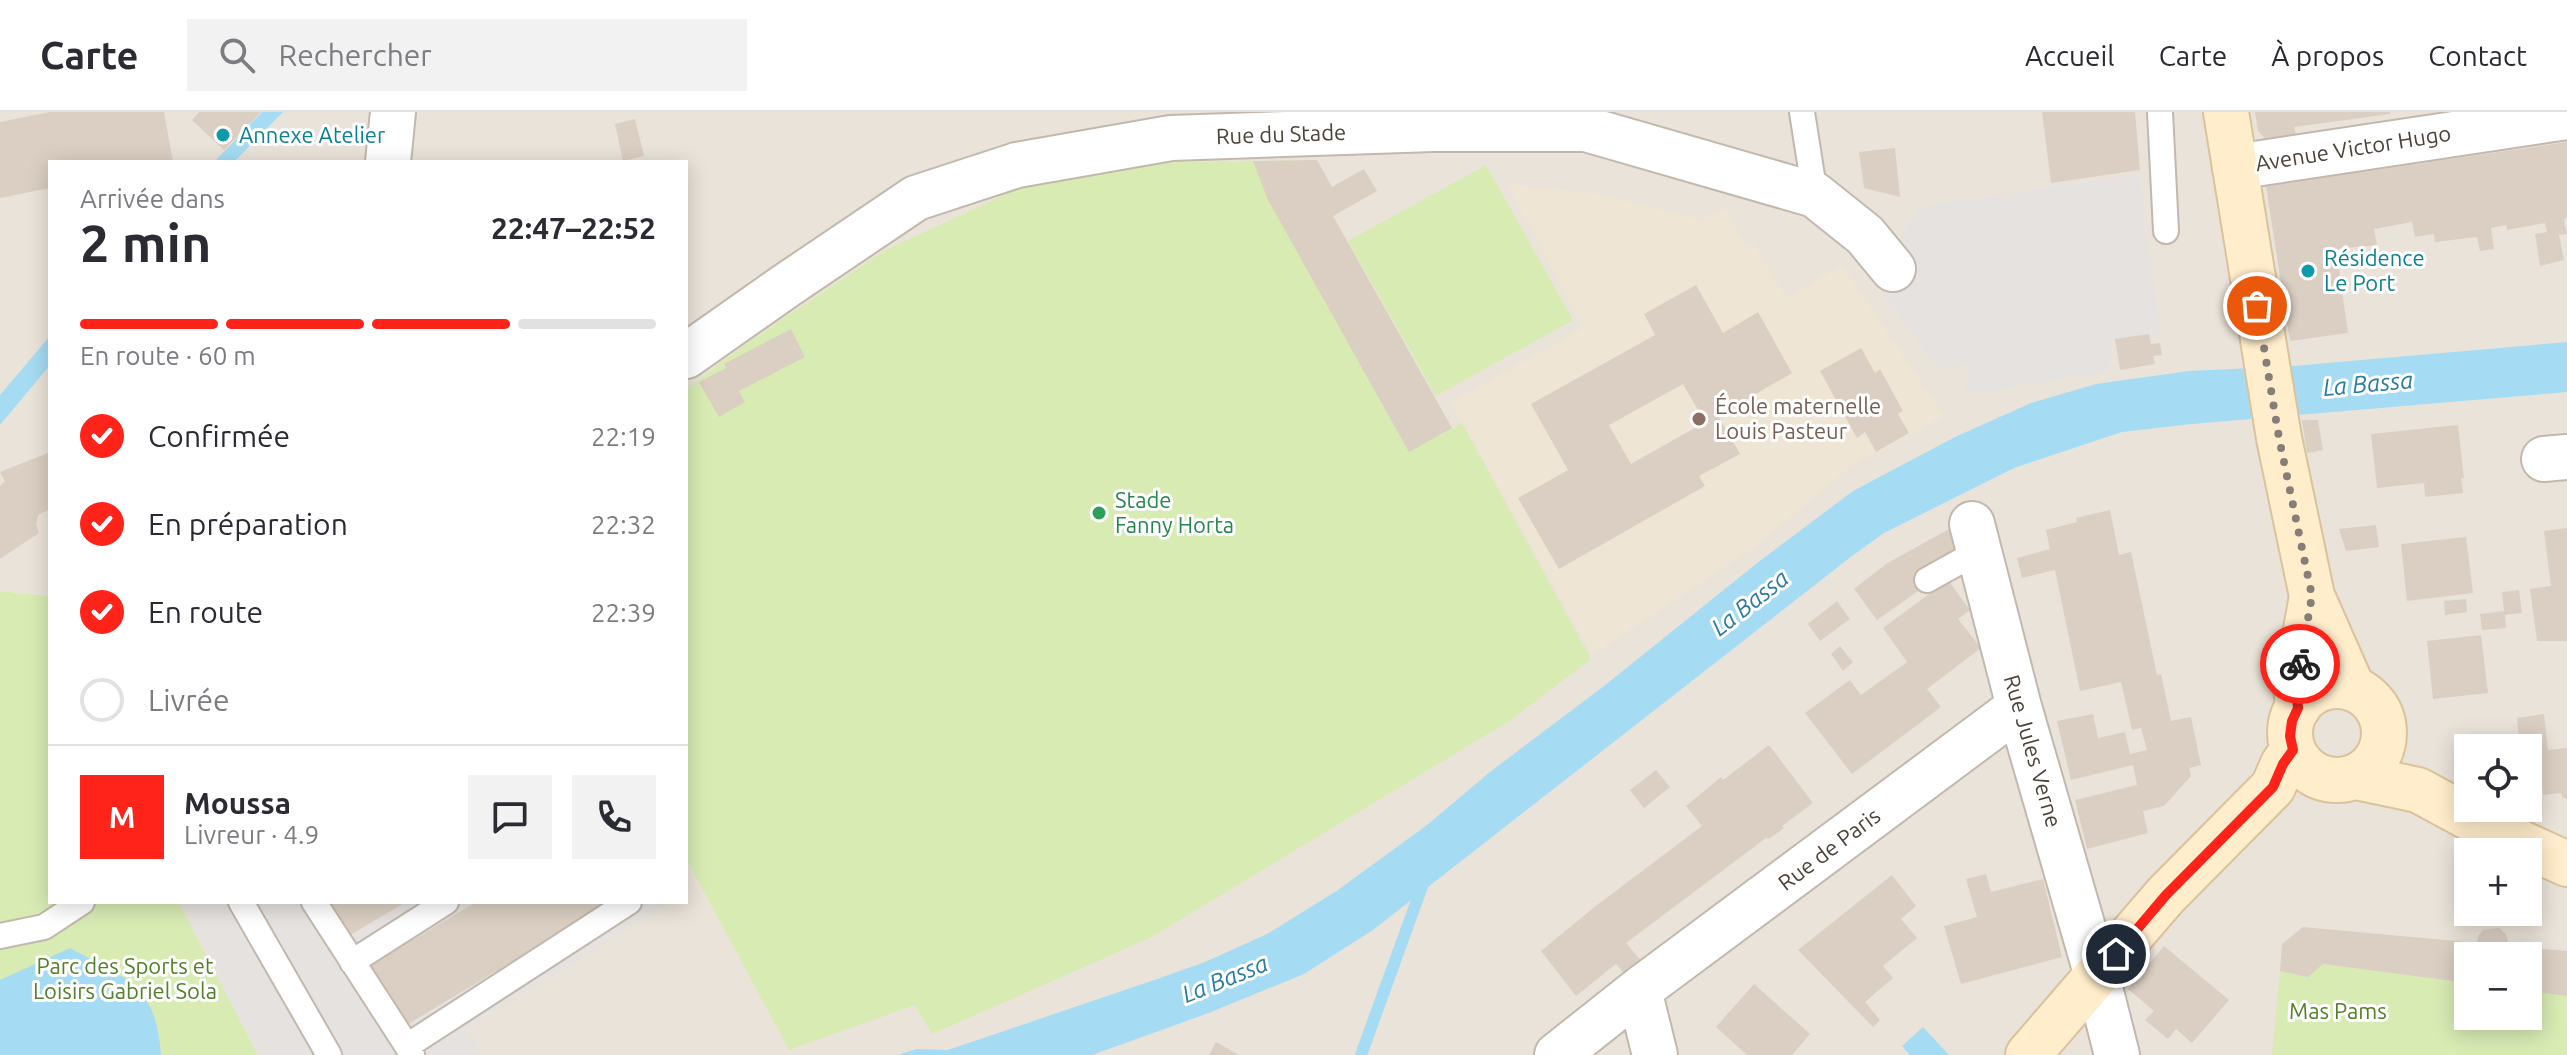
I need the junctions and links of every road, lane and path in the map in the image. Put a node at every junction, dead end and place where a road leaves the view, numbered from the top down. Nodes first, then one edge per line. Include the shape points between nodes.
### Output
1 (393, 112) edge
2 (1802, 112) edge
3 (2160, 112) edge
4 (2226, 112) edge
5 (2567, 117) edge
6 (2500, 119) edge
7 (1489, 120) edge
8 (388, 160) edge
9 (2235, 167) junction
10 (1815, 195) junction
11 (2166, 231) dead end
12 (1893, 269) dead end
13 (688, 355) edge
14 (1976, 538) joint
15 (1927, 580) dead end
16 (2312, 596) junction
17 (2353, 689) junction
18 (2019, 707) junction
19 (2320, 758) junction
20 (2567, 864) edge
21 (79, 904) edge
22 (242, 904) edge
23 (315, 904) edge
24 (443, 904) edge
25 (626, 904) edge
26 (0, 936) edge
27 (352, 962) junction
28 (2097, 976) junction
29 (1639, 990) junction
30 (409, 1050) edge
31 (329, 1055) edge
32 (1557, 1055) edge
33 (1655, 1055) edge
34 (2028, 1055) edge
35 (2117, 1055) edge

1 - 8 street
2 - 10 lane
3 - 11 lane
4 - 9 street
5 - 6 street, Avenue Victor Hugo
6 - 9 street, Avenue Victor Hugo
7 - 10 street, Rue du Stade via 1586,129
7 - 13 street, Rue du Stade via 1171,138 1017,165 916,198
9 - 16 street via 2279,438
10 - 12 street, Rue du Stade via 1865,235
14 - 15 lane
14 - 18 street, Rue Jules Verne
16 - 17 street
16 - 19 street via 2296,686
17 - 19 street via 2338,686 2308,696
17 - 19 street via 2376,707 2384,735
18 - 28 street, Rue Jules Verne
18 - 29 street, Rue de Paris
19 - 20 street via 2418,790
19 - 28 street via 2166,895
21 - 26 lane via 44,927
22 - 31 lane
23 - 27 lane
24 - 27 lane
25 - 30 lane
27 - 30 lane
28 - 34 street
28 - 35 street, Rue Jules Verne
29 - 32 street, Rue de Paris
29 - 33 street

